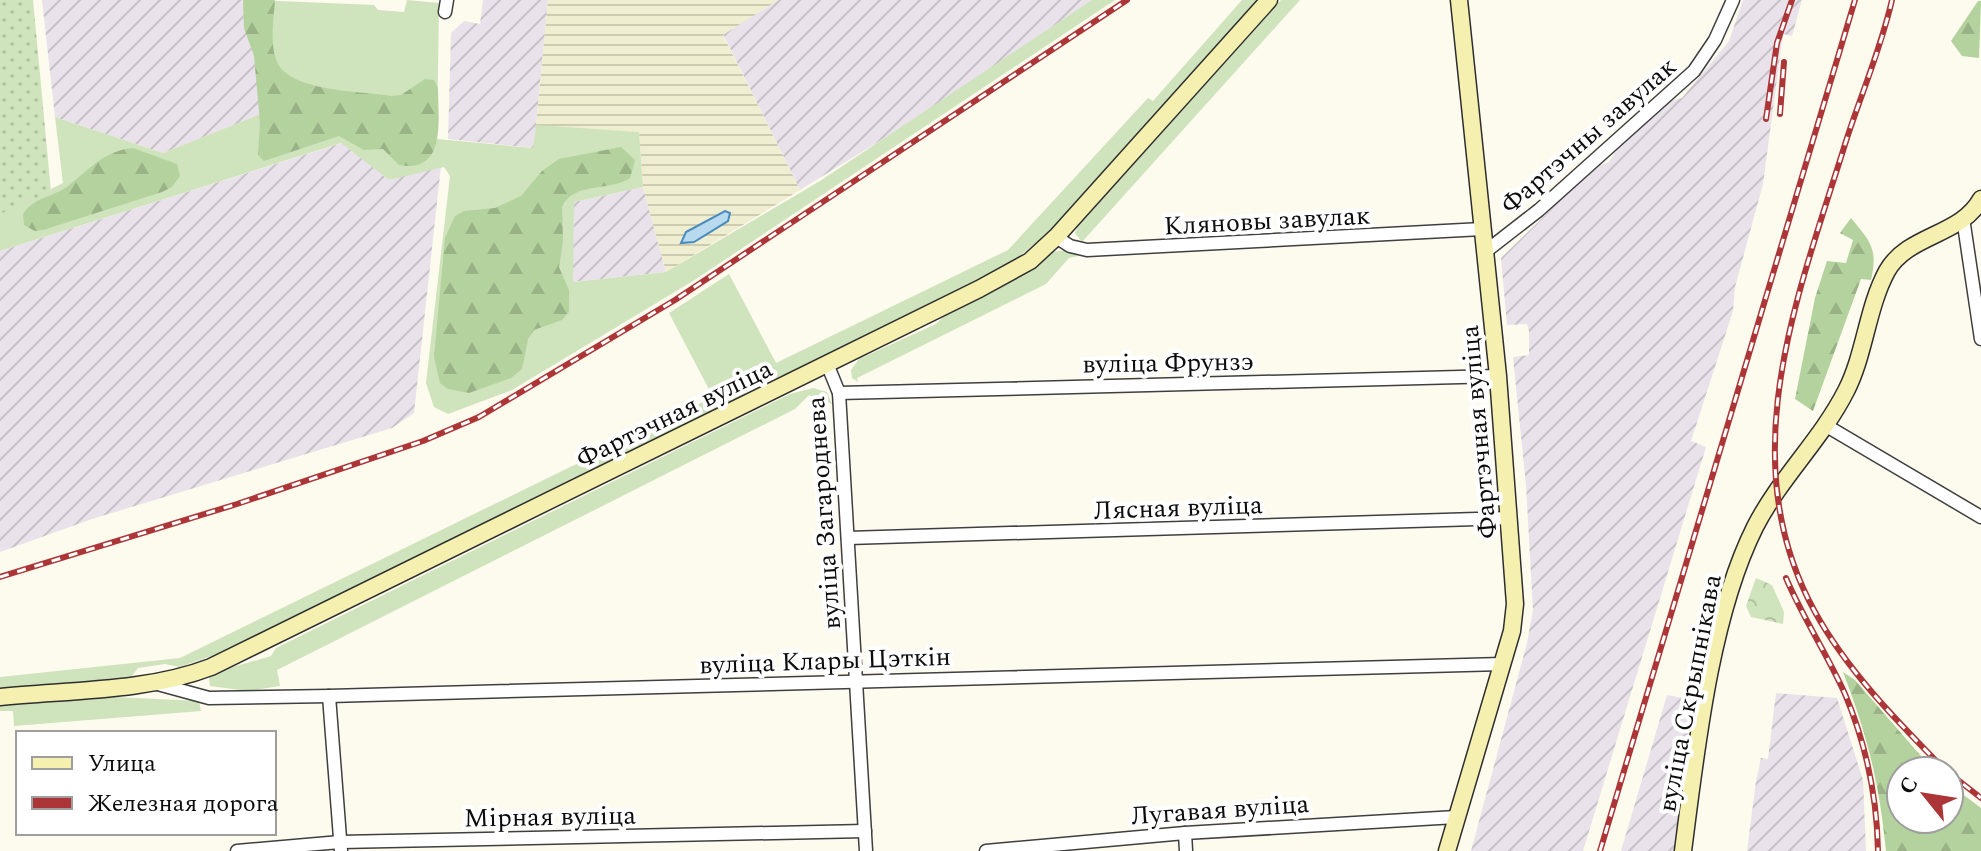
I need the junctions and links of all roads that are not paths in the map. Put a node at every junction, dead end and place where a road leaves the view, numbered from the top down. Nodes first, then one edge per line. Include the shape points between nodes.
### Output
1 (1269, 0) edge
2 (1459, 0) edge
3 (1733, 0) edge
4 (1981, 199) edge
5 (1963, 218) junction
6 (1482, 229) junction
7 (1056, 237) junction
8 (1485, 252) junction
9 (1981, 339) edge
10 (828, 366) junction
11 (1498, 376) junction
12 (839, 393) junction
13 (1825, 425) junction
14 (1981, 517) edge
15 (1510, 518) junction
16 (848, 538) junction
17 (1502, 664) junction
18 (856, 681) junction
19 (151, 682) junction
20 (329, 696) junction
21 (0, 697) edge
22 (1456, 817) junction
23 (865, 831) junction
24 (1185, 833) junction
25 (340, 847) edge
26 (237, 851) edge
27 (866, 851) edge
28 (986, 851) edge
29 (1186, 851) edge
30 (1447, 851) edge
31 (1683, 851) edge

1 - 7 street, Фартэчная вуліца
2 - 6 street, Фартэчная вуліца
3 - 8 street, Фартэчны завулак via 1694,71
4 - 5 street, вуліца Скрыпнікава
5 - 9 street
5 - 13 street, вуліца Скрыпнікава via 1893,262 1848,388
6 - 7 street, Кляновы завулак via 1087,250
6 - 8 street, Фартэчная вуліца
7 - 10 street, Фартэчная вуліца via 1020,268
8 - 11 street, Фартэчная вуліца
10 - 12 street, вуліца Загароднева
10 - 19 street, Фартэчная вуліца via 241,653 183,677
11 - 12 street, вуліца Фрунзэ
11 - 15 street, Фартэчная вуліца
12 - 16 street, вуліца Загароднева
13 - 14 street
13 - 31 street, вуліца Скрыпнікава via 1766,508 1735,575 1709,685
15 - 16 street, Лясная вуліца
15 - 17 street, Фартэчная вуліца via 1515,604
16 - 18 street, вуліца Загароднева
17 - 18 street, вуліца Клары Цэткін
17 - 22 street, Фартэчная вуліца
18 - 20 street, вуліца Клары Цэткін
18 - 23 street, вуліца Загароднева
19 - 20 street, вуліца Клары Цэткін via 209,698
19 - 21 street, Фартэчная вуліца
20 - 25 street
22 - 24 street, Лугавая вуліца
22 - 30 street, Фартэчная вуліца
23 - 25 street, Мірная вуліца
23 - 27 street, вуліца Загароднева
24 - 28 street, Лугавая вуліца
24 - 29 street
25 - 26 street, Мірная вуліца

